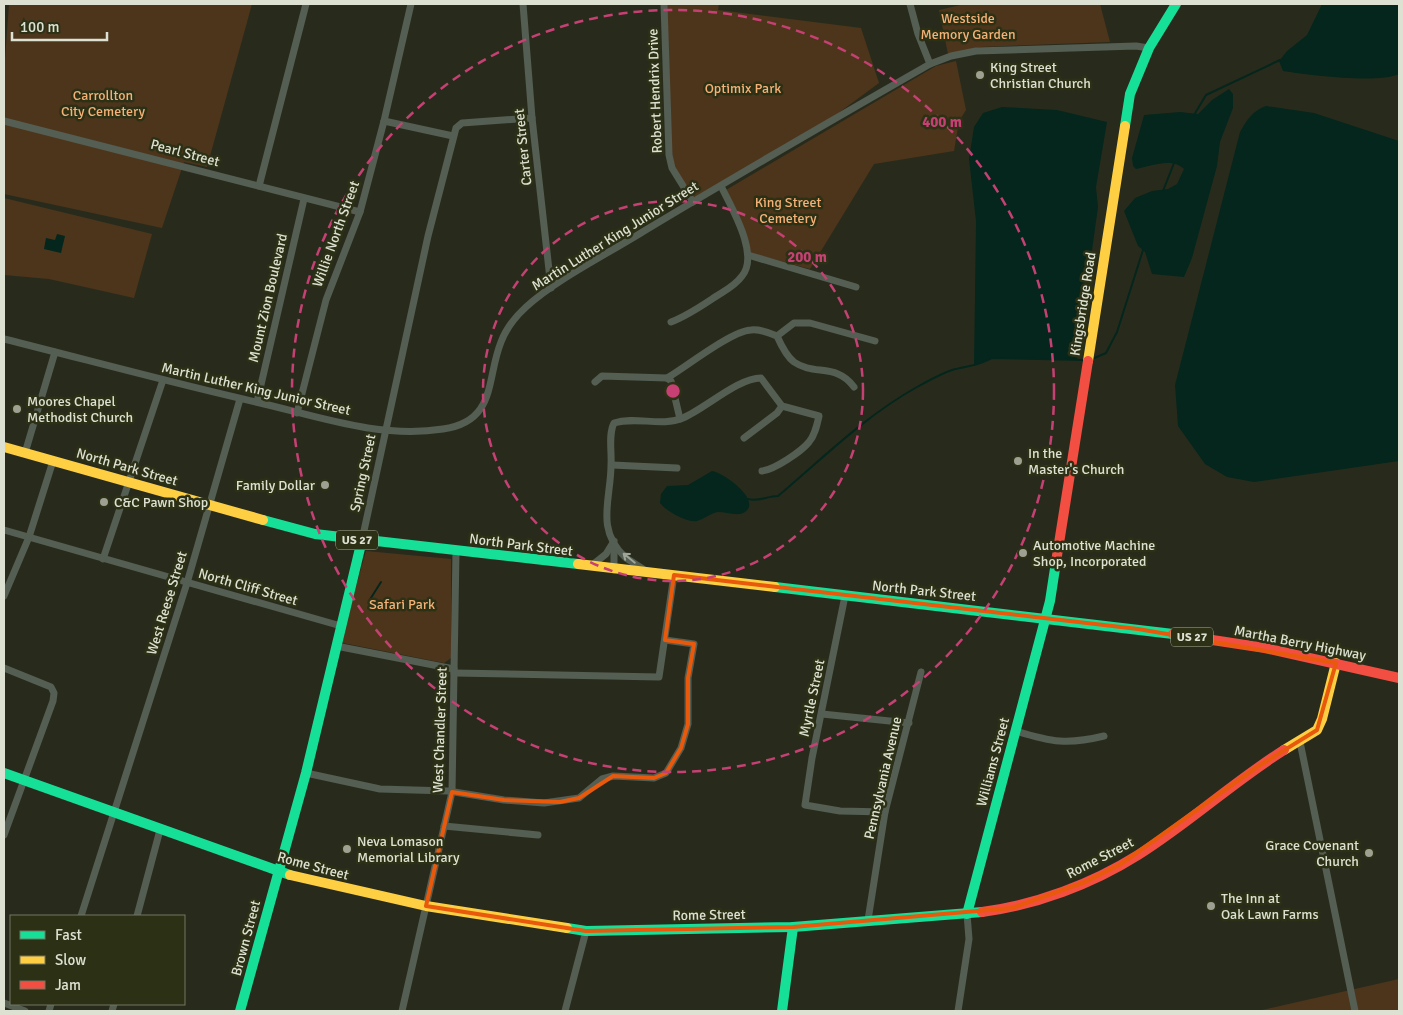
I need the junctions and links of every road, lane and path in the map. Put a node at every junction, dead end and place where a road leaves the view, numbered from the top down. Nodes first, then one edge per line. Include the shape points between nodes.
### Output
1 (306, 4) edge
2 (411, 4) edge
3 (523, 4) edge
4 (664, 4) edge
5 (910, 4) edge
6 (1176, 4) edge
7 (1149, 48) junction
8 (930, 64) junction
9 (532, 118) junction
10 (384, 121) junction
11 (4, 122) edge
12 (453, 136) junction
13 (259, 186) junction
14 (721, 186) junction
15 (304, 199) junction
16 (692, 202) junction
17 (360, 212) junction
18 (748, 255) junction
19 (856, 287) dead end
20 (551, 288) junction
21 (671, 322) dead end
22 (777, 336) junction
23 (4, 339) edge
24 (874, 341) dead end
25 (55, 352) junction
26 (667, 378) junction
27 (163, 380) junction
28 (596, 382) dead end
29 (854, 387) dead end
30 (240, 399) junction
31 (257, 402) junction
32 (782, 406) junction
33 (297, 413) junction
34 (680, 419) junction
35 (386, 432) junction
36 (744, 438) dead end
37 (4, 447) edge
38 (25, 453) junction
39 (54, 461) junction
40 (612, 465) junction
41 (677, 468) dead end
42 (762, 471) dead end
43 (130, 482) junction
44 (210, 505) junction
45 (4, 530) edge
46 (29, 538) junction
47 (362, 540) junction
48 (614, 541) junction
49 (456, 551) junction
50 (104, 559) junction
51 (591, 566) junction
52 (614, 570) junction
53 (646, 572) junction
54 (674, 575) junction
55 (187, 583) junction
56 (4, 596) edge
57 (845, 596) junction
58 (1046, 618) junction
59 (341, 626) junction
60 (665, 640) junction
61 (336, 646) junction
62 (1336, 663) junction
63 (4, 668) edge
64 (454, 671) junction
65 (920, 672) dead end
66 (1399, 678) edge
67 (822, 714) junction
68 (909, 723) junction
69 (1016, 731) junction
70 (1104, 736) dead end
71 (1300, 742) junction
72 (4, 772) edge
73 (306, 773) junction
74 (26, 780) junction
75 (452, 792) junction
76 (885, 812) junction
77 (115, 814) junction
78 (444, 826) junction
79 (160, 830) junction
80 (4, 835) edge
81 (538, 835) dead end
82 (278, 872) junction
83 (426, 906) junction
84 (967, 914) junction
85 (81, 915) edge
86 (137, 915) edge
87 (868, 920) junction
88 (793, 927) junction
89 (586, 932) junction
90 (4, 1003) edge
91 (25, 1011) edge
92 (240, 1011) edge
93 (402, 1011) edge
94 (565, 1011) edge
95 (782, 1011) edge
96 (958, 1011) edge
97 (1355, 1011) edge

1 - 13 street
2 - 10 street, Willie North Street
3 - 9 street, Carter Street
4 - 16 street, Robert Hendrix Drive via 669,155 672,168
5 - 8 street
6 - 7 street, Kingsbridge Road
7 - 8 street, Martin Luther King Junior Street via 982,51
7 - 58 street, Kingsbridge Road via 1128,107
8 - 14 street, Martin Luther King Junior Street
9 - 12 street via 462,123
9 - 20 street, Carter Street
10 - 12 street
10 - 17 street, Willie North Street
11 - 13 street, Pearl Street
12 - 35 street, Spring Street
13 - 15 street, Pearl Street
14 - 16 street, Martin Luther King Junior Street
14 - 18 street
15 - 17 street, Pearl Street
15 - 31 street, Mount Zion Boulevard
16 - 20 street, Martin Luther King Junior Street
17 - 33 street, Willie North Street via 326,300
18 - 19 street
18 - 21 street via 744,273 734,285 684,318
20 - 35 street, Martin Luther King Junior Street via 526,306 512,323 500,344 489,394 475,414 464,423 444,429
22 - 24 street via 794,323 810,323
22 - 26 street via 762,330 744,330
22 - 29 street via 794,362 846,376
23 - 25 street, Martin Luther King Junior Street
25 - 27 street, Martin Luther King Junior Street
25 - 38 street
26 - 28 street via 602,376
26 - 34 street via 671,381
27 - 30 street, Martin Luther King Junior Street
27 - 43 street
30 - 31 street, Martin Luther King Junior Street
30 - 44 street, West Reese Street
31 - 33 street, Martin Luther King Junior Street
32 - 34 street via 761,378 755,378
32 - 36 street
32 - 42 street via 819,416 816,431 809,443 768,471
33 - 35 street, Martin Luther King Junior Street
34 - 40 street via 622,420 614,423
35 - 47 street, Spring Street
37 - 38 street, North Park Street / US 27
38 - 39 street, North Park Street / US 27
39 - 43 street, North Park Street / US 27
39 - 46 street
40 - 41 street
40 - 48 street via 605,517
43 - 44 street, North Park Street / US 27
43 - 50 street
44 - 47 street, North Park Street / US 27 via 306,532
44 - 55 street, West Reese Street
45 - 46 street, North Cliff Street
46 - 50 street, North Cliff Street
46 - 56 street
47 - 49 street, North Park Street / US 27
47 - 59 street, Spring Street
48 - 51 street via 606,554
48 - 52 street
53 -> 48 street via 625,556
49 - 51 street, North Park Street / US 27
49 - 64 street, West Chandler Street
50 - 55 street, North Cliff Street
51 - 52 street, North Park Street / US 27
52 - 53 street, North Park Street / US 27
53 - 54 street, North Park Street / US 27
54 - 57 street, North Park Street / US 27
54 - 60 street
55 - 59 street, North Cliff Street
55 - 77 street, West Reese Street
57 - 58 street, North Park Street / US 27
57 - 67 street, Myrtle Street
58 - 62 street, Martha Berry Highway / US 27 via 1265,648
58 - 69 street, Williams Street
59 - 61 street, Spring Street
60 - 64 street via 659,677
60 - 75 street via 694,644 688,678 688,724 681,748 666,774 654,778 613,776 602,779 579,798 560,802 504,800
61 - 64 street
61 - 73 street, Spring Street
62 - 66 street, Martha Berry Highway / US 27
62 - 71 street, Rome Street via 1317,730
63 - 74 street via 50,687 54,693
64 - 75 street, West Chandler Street
65 - 68 street, Pennsylvania Avenue
67 - 68 street
67 - 76 street, Myrtle Street via 805,805 840,811
68 - 76 street, Pennsylvania Avenue
69 - 70 street via 1060,743
69 - 84 street, Williams Street
71 - 84 street, Rome Street via 1257,767 1156,843 1121,864 1053,895 1012,908
71 - 97 street
72 - 74 street, Rome Street
73 - 75 street via 380,789
73 - 82 street, Spring Street
74 - 77 street, Rome Street
74 - 80 street
75 - 78 street, West Chandler Street
76 - 87 street, Pennsylvania Avenue
77 - 79 street, Rome Street
77 - 85 street, West Reese Street
78 - 81 street
78 - 83 street, West Chandler Street
79 - 82 street, Rome Street
79 - 86 street
82 - 83 street, Rome Street
82 - 92 street, Brown Street
83 - 89 street, Rome Street
83 - 93 street, West Chandler Street
84 - 87 street, Rome Street
84 - 96 street via 969,939
87 - 88 street, Rome Street
88 - 89 street, Rome Street
88 - 95 street
89 - 94 street
90 - 91 street

